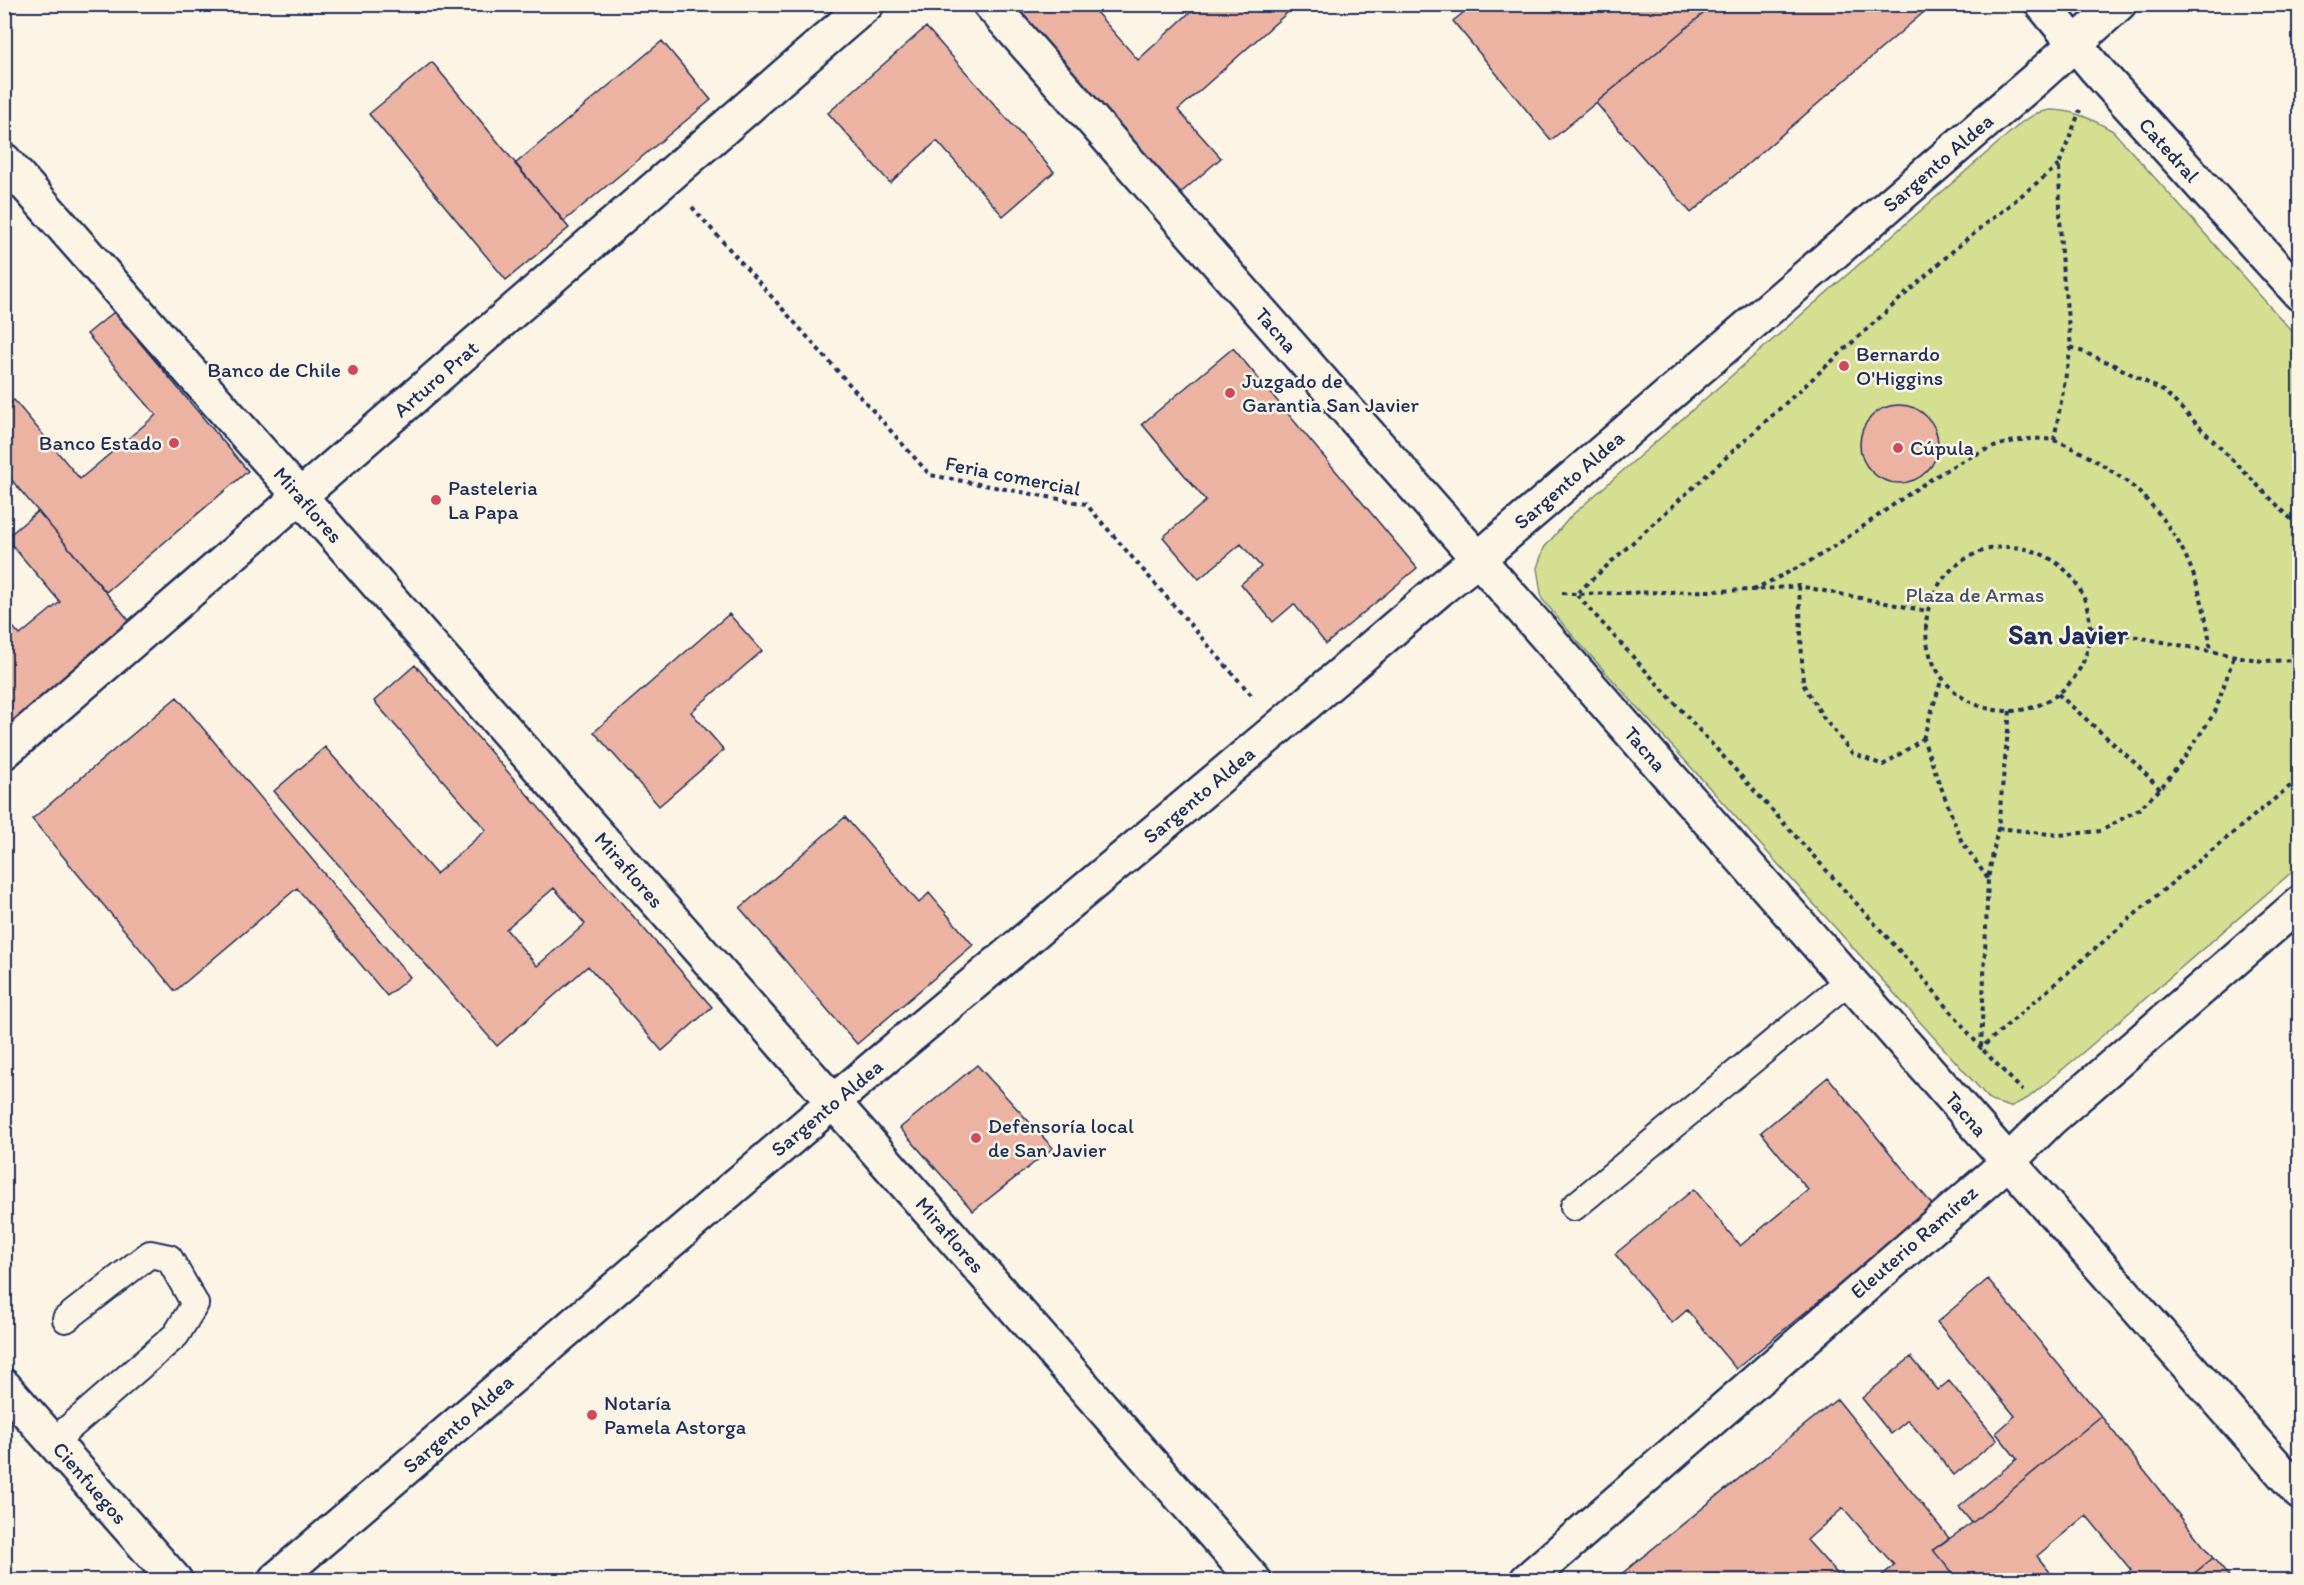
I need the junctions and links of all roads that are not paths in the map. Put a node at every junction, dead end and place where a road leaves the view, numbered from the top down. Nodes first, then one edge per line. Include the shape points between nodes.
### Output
1 (867, 4) edge
2 (990, 4) edge
3 (2042, 4) edge
4 (2119, 4) edge
5 (2075, 42) junction
6 (4, 159) edge
7 (2300, 294) edge
8 (301, 497) junction
9 (1478, 559) junction
10 (4, 752) edge
11 (2300, 903) edge
12 (1848, 981) junction
13 (834, 1101) junction
14 (2007, 1162) junction
15 (1574, 1207) dead end
16 (66, 1319) dead end
17 (4, 1386) edge
18 (53, 1442) junction
19 (2300, 1494) edge
20 (175, 1581) edge
21 (275, 1581) edge
22 (1254, 1581) edge
23 (1527, 1581) edge

1 - 8 street, Arturo Prat
2 - 9 street, Tacna
3 - 5 street, Catedral
4 - 5 street, Sargento Aldea
5 - 7 street, Catedral
5 - 9 street, Sargento Aldea
6 - 8 street, Miraflores
8 - 10 street, Arturo Prat
8 - 13 street, Miraflores
9 - 12 street, Tacna
9 - 13 street, Sargento Aldea
11 - 14 street, Eleuterio Ramírez
12 - 14 street, Tacna
12 - 15 lane
13 - 21 street, Sargento Aldea
13 - 22 street, Miraflores
14 - 19 street, Tacna
14 - 23 street, Eleuterio Ramírez
16 - 18 lane via 150,1254 169,1258 195,1304 176,1335
17 - 18 street, Cienfuegos
18 - 20 street, Cienfuegos

